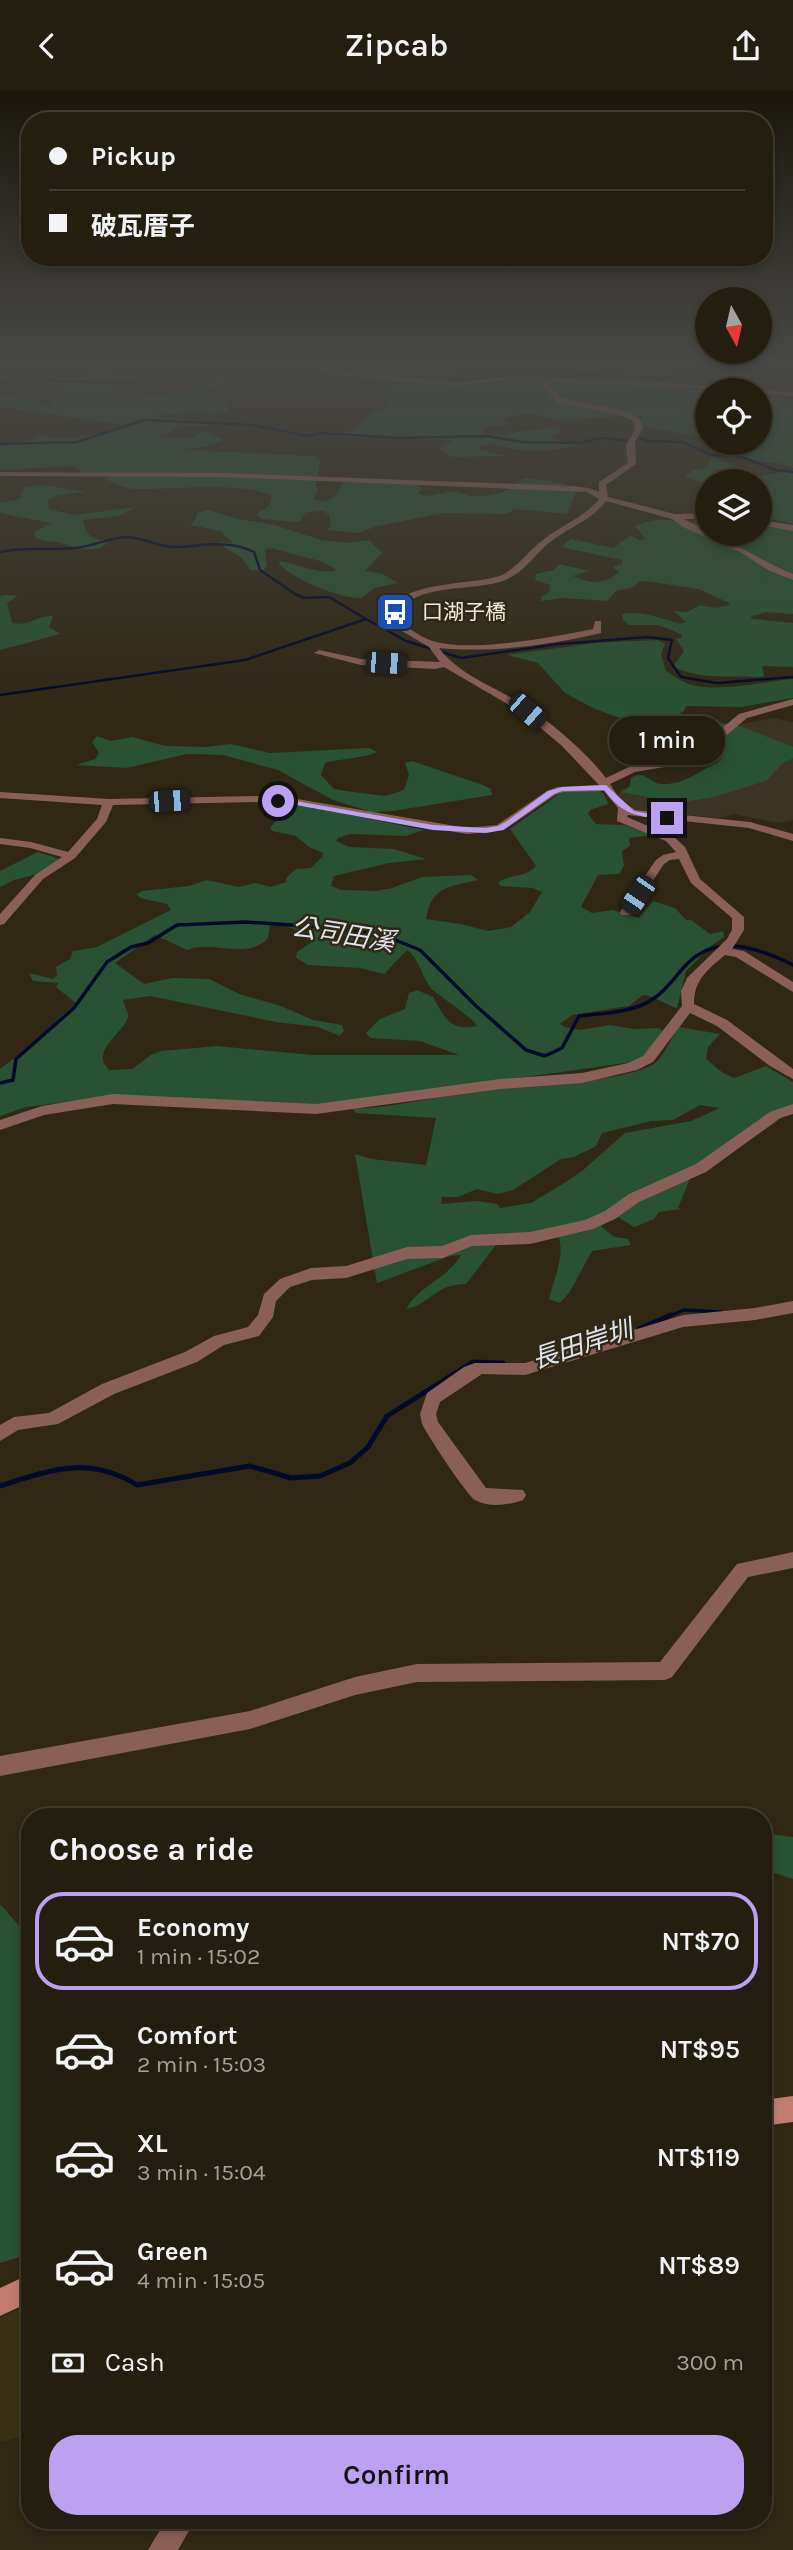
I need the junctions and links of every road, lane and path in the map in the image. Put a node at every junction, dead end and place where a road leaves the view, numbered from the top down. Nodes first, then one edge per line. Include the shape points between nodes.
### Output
1 (244, 476) edge
2 (614, 476) edge
3 (604, 498) junction
4 (695, 516) edge
5 (675, 517) junction
6 (772, 525) edge
7 (793, 528) edge
8 (793, 577) edge
9 (598, 623) dead end
10 (432, 646) junction
11 (319, 653) dead end
12 (443, 661) junction
13 (793, 702) edge
14 (769, 709) junction
15 (793, 712) edge
16 (605, 785) junction
17 (0, 795) edge
18 (109, 802) junction
19 (624, 806) junction
20 (793, 838) edge
21 (0, 841) edge
22 (683, 855) junction
23 (71, 856) junction
24 (626, 912) dead end
25 (0, 921) edge
26 (723, 951) junction
27 (793, 988) edge
28 (688, 1006) junction
29 (793, 1075) edge
30 (793, 1109) edge
31 (0, 1125) edge
32 (793, 1307) edge
33 (0, 1434) edge
34 (517, 1495) dead end
35 (793, 1560) edge
36 (0, 1766) edge
37 (793, 2109) edge
38 (772, 2112) edge
39 (21, 2292) edge
40 (0, 2302) edge
41 (176, 2529) edge
42 (162, 2550) edge

1 - 3 street via 544,486 589,490
2 - 3 street via 602,484
3 - 5 street
3 - 10 street via 588,516 548,539 510,575 408,596 394,613 393,622
4 - 5 street
5 - 8 street
6 - 7 street
9 - 10 street via 598,631 542,642
10 - 12 street
11 - 12 street via 435,666
12 - 16 street via 527,711
13 - 14 street
14 - 15 street
14 - 16 street via 743,716 701,751 672,763 634,769
16 - 18 street via 562,789 500,828 467,831 272,800
16 - 19 street
17 - 18 street
18 - 23 street via 102,820
19 - 20 street via 646,816 750,825
19 - 22 street via 621,819 670,839
21 - 23 street
22 - 24 street via 660,862
22 - 26 street via 695,880 738,918 738,934
23 - 25 street via 39,877
26 - 27 street via 740,954
26 - 28 street via 695,972 686,996
28 - 29 street via 716,1020
28 - 31 street via 648,1059 582,1078 500,1084 316,1109 113,1099 42,1111
30 - 33 street via 775,1115 701,1168 634,1198 589,1225 530,1238 471,1241 443,1252 407,1253 346,1272 311,1274 285,1283 269,1299 265,1317 253,1332 220,1339 191,1357 108,1389 52,1419 14,1424
32 - 34 street via 683,1321 525,1369 481,1368 433,1398 430,1424 480,1494 493,1498
35 - 36 street via 743,1570 665,1671 417,1673 355,1686 250,1720
37 - 38 main road
39 - 40 main road
41 - 42 street

